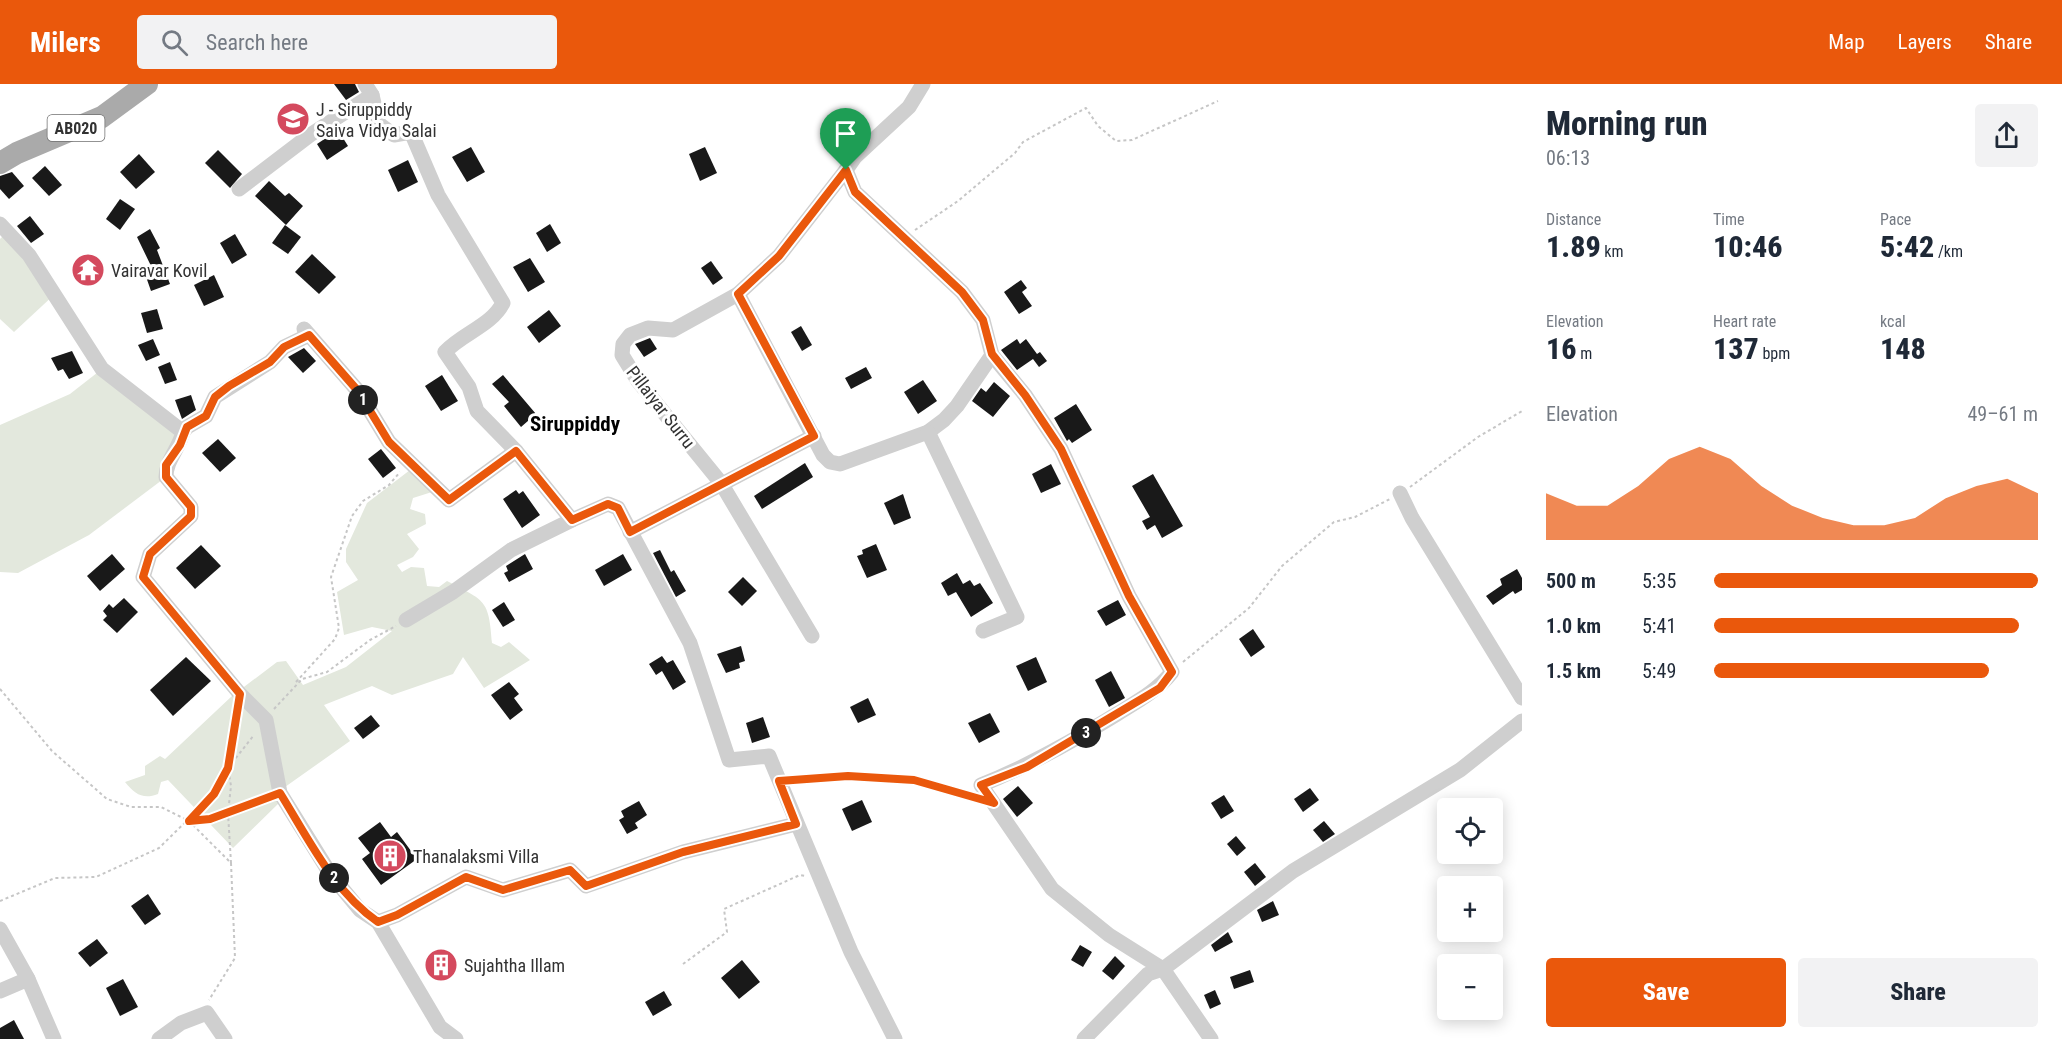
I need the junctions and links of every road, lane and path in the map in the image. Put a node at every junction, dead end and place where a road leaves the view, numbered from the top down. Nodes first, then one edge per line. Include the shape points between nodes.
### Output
1 (146, 84) edge
2 (923, 84) edge
3 (368, 89) edge
4 (1218, 101) dead end
5 (0, 164) edge
6 (846, 170) junction
7 (239, 189) dead end
8 (0, 224) edge
9 (905, 237) junction
10 (738, 294) junction
11 (992, 354) junction
12 (1522, 411) edge
13 (183, 432) junction
14 (928, 432) junction
15 (814, 436) junction
16 (516, 451) junction
17 (409, 462) junction
18 (721, 483) junction
19 (1400, 493) junction
20 (572, 520) junction
21 (630, 532) junction
22 (406, 620) joint
23 (983, 631) dead end
24 (812, 636) dead end
25 (1172, 672) junction
26 (0, 689) edge
27 (291, 689) junction
28 (240, 694) junction
29 (1522, 698) edge
30 (266, 720) junction
31 (1522, 721) edge
32 (228, 768) junction
33 (779, 781) junction
34 (280, 793) junction
35 (994, 803) junction
36 (228, 813) junction
37 (189, 821) junction
38 (796, 824) junction
39 (231, 863) junction
40 (818, 876) junction
41 (0, 901) edge
42 (378, 922) junction
43 (0, 929) edge
44 (683, 964) dead end
45 (1163, 969) junction
46 (28, 979) junction
47 (0, 991) edge
48 (201, 1014) junction
49 (54, 1039) edge
50 (159, 1039) edge
51 (225, 1039) edge
52 (456, 1039) edge
53 (895, 1039) edge
54 (1084, 1039) edge
55 (1211, 1039) edge

1 - 5 main road, AB020 via 102,117
2 - 6 street, Pillaiyar Surru via 909,107
3 - 7 street
3 - 16 street via 379,124 394,135 411,132 438,195 503,303 496,316 456,340 445,352 469,387 477,411
4 - 9 path via 1132,140 1116,141 1098,126 1086,108 1023,142 958,201
6 - 9 street via 855,192
6 - 10 street, Pillaiyar Surru via 779,256
8 - 13 street via 29,255 102,369
9 - 11 street via 962,292 983,320
10 - 15 street
10 - 18 street, Pillaiyar Surru via 673,330 648,328 630,335 622,344 622,356 638,381
11 - 14 street via 957,406
11 - 25 street via 1061,449 1129,596
12 - 19 path
13 - 17 street via 206,416 215,397 270,362 306,332 358,391 389,442
13 - 28 street via 180,445 166,465 166,477 191,507 191,516 150,554 143,577
14 - 15 street via 840,464 823,455
14 - 23 street via 1017,618
15 - 18 street
16 - 17 street via 449,500
16 - 20 street
17 - 27 path via 389,485 363,501 352,516 331,577 339,628 335,639
18 - 21 street
18 - 24 street, Pillaiyar Surru
19 - 25 path via 1355,517 1334,522 1282,566 1249,608
19 - 29 street
20 - 21 street via 608,504 618,508
20 - 22 street via 511,550
21 - 33 street via 690,643 729,760 769,756
22 - 27 path via 370,640 327,672 302,679
25 - 35 street via 1160,688 1103,723 1027,767 981,785
26 - 37 path via 52,751 106,798 131,807 161,807
27 - 30 path
28 - 30 street
28 - 32 path
30 - 32 path
30 - 34 street
31 - 45 street via 1460,770 1293,871
32 - 36 path
32 - 37 path via 214,794
33 - 35 path via 848,776 914,780
33 - 38 street
34 - 36 path
34 - 42 street via 332,875 360,910
35 - 45 street via 1052,889 1109,935
36 - 37 path
36 - 39 path
37 - 39 path
37 - 41 path via 159,848 96,877 55,878
38 - 40 street
38 - 42 street via 683,852 586,886 570,870 503,890 466,877
39 - 48 path via 235,958
40 - 44 path via 800,875 724,909 727,932
40 - 53 street
42 - 52 street via 440,1027
43 - 46 street
45 - 54 street via 1148,974
45 - 55 street
46 - 47 street
46 - 49 street
48 - 50 street
48 - 51 street via 207,1013

